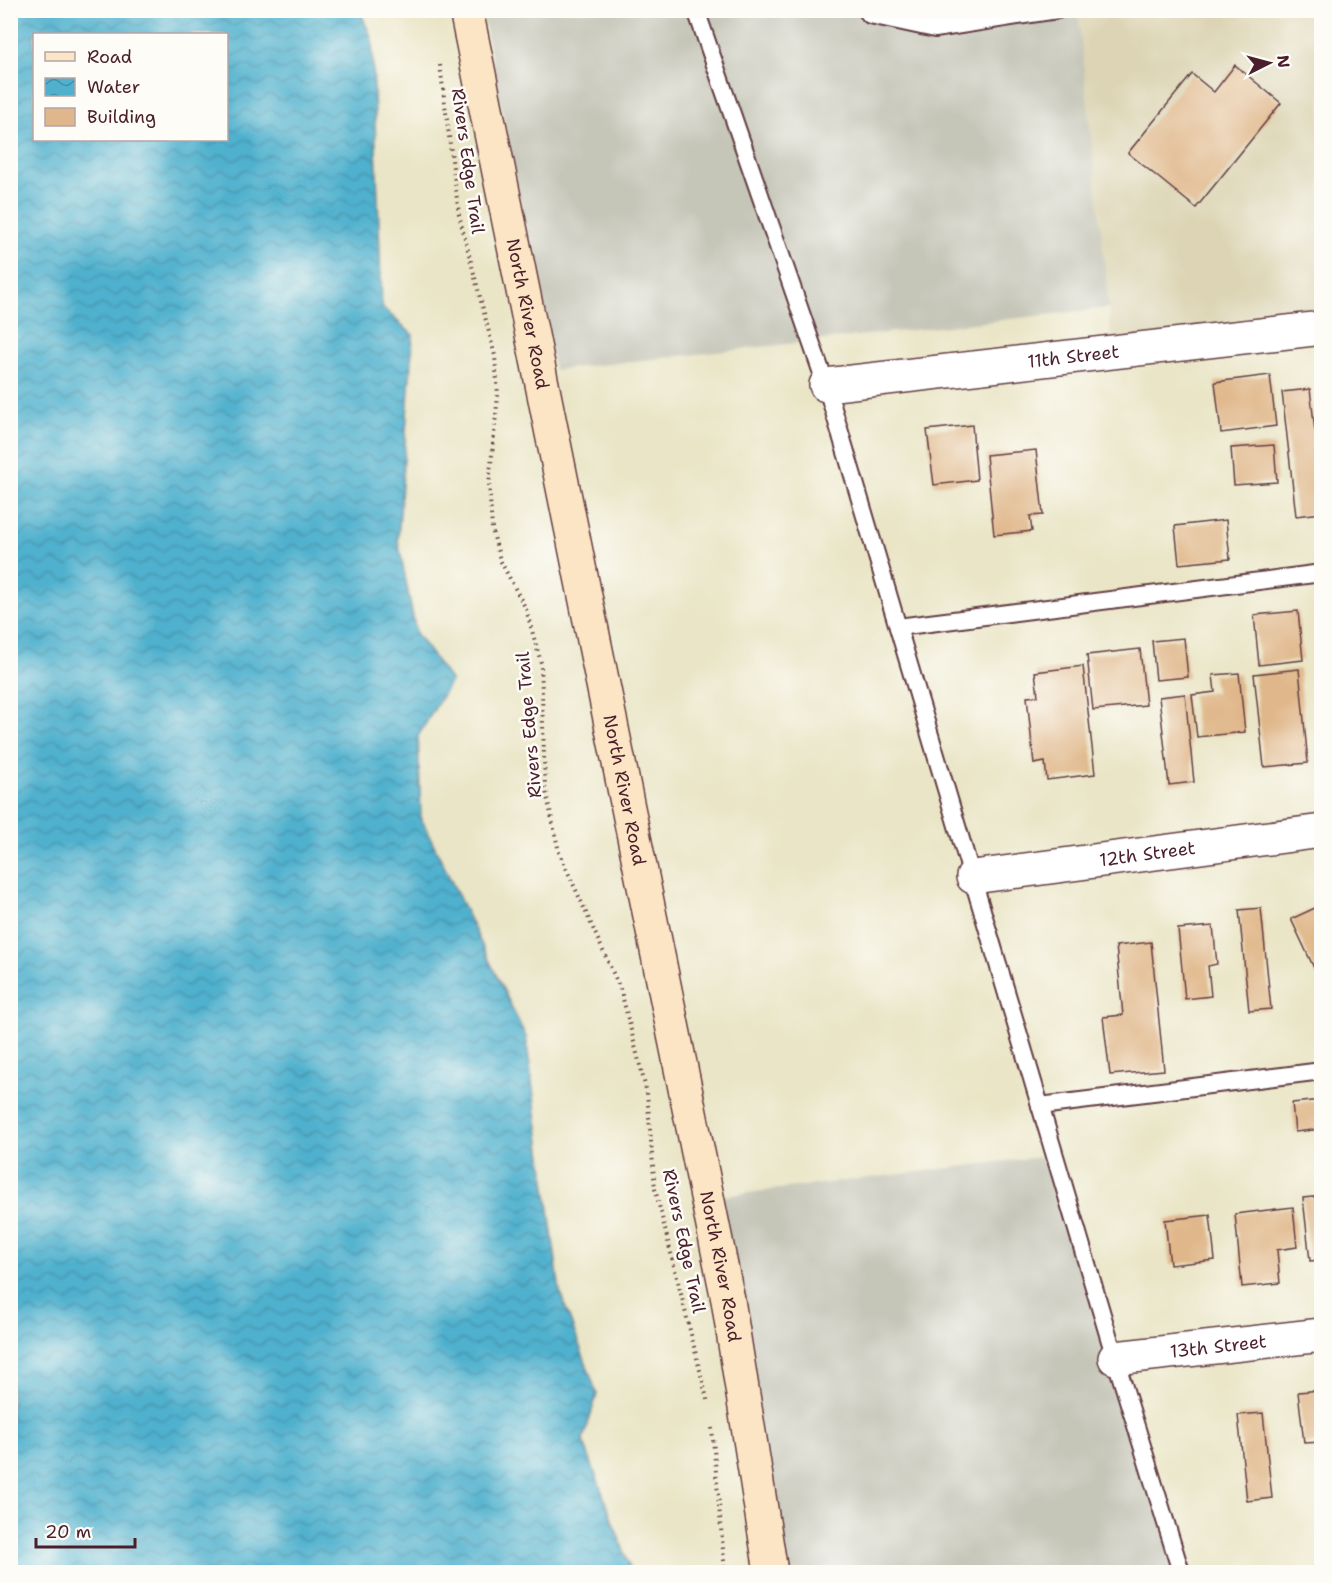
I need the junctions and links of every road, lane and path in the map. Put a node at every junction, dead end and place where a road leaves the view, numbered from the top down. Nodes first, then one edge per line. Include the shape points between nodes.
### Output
1 (466, 10) edge
2 (696, 10) edge
3 (866, 10) edge
4 (1057, 10) edge
5 (439, 56) dead end
6 (1322, 328) edge
7 (826, 385) junction
8 (1322, 573) edge
9 (898, 627) junction
10 (1322, 831) edge
11 (973, 878) junction
12 (1322, 1071) edge
13 (1040, 1106) junction
14 (1322, 1335) edge
15 (1115, 1358) junction
16 (710, 1413) dead end
17 (711, 1424) dead end
18 (725, 1572) edge
19 (771, 1572) edge
20 (1181, 1572) edge

1 - 19 street, North River Road via 728,1300
2 - 7 lane
3 - 4 lane via 870,15 935,29
5 - 16 path, Rivers Edge Trail via 459,214 495,356 498,395 489,484 492,530 500,560 526,609 541,663 545,787 559,852 621,991 647,1093 655,1189
6 - 7 street, 11th Street
7 - 9 lane
8 - 9 lane
9 - 11 lane
10 - 11 street, 12th Street
11 - 13 lane
12 - 13 lane
13 - 15 lane
14 - 15 street, 13th Street
15 - 20 lane
17 - 18 path

